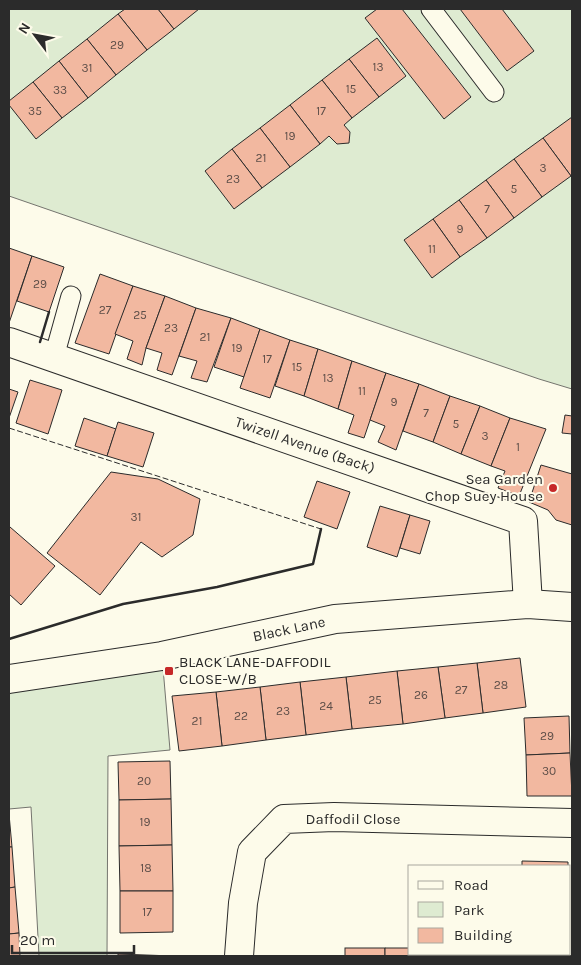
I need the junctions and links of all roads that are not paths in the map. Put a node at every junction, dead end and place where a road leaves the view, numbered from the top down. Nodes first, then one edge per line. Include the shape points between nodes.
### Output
1 (431, 9) edge
2 (494, 92) dead end
3 (71, 296) dead end
4 (9, 342) edge
5 (54, 357) junction
6 (528, 604) junction
7 (572, 607) edge
8 (9, 679) edge
9 (572, 823) edge
10 (239, 956) edge

1 - 2 lane
3 - 5 lane
4 - 5 street, Twizell Avenue (Back)
5 - 6 street, Twizell Avenue (Back) via 523,521
6 - 7 street, Black Lane
6 - 8 street, Black Lane via 335,618 162,656
9 - 10 street, Daffodil Close via 334,817 284,820 252,852 242,902

